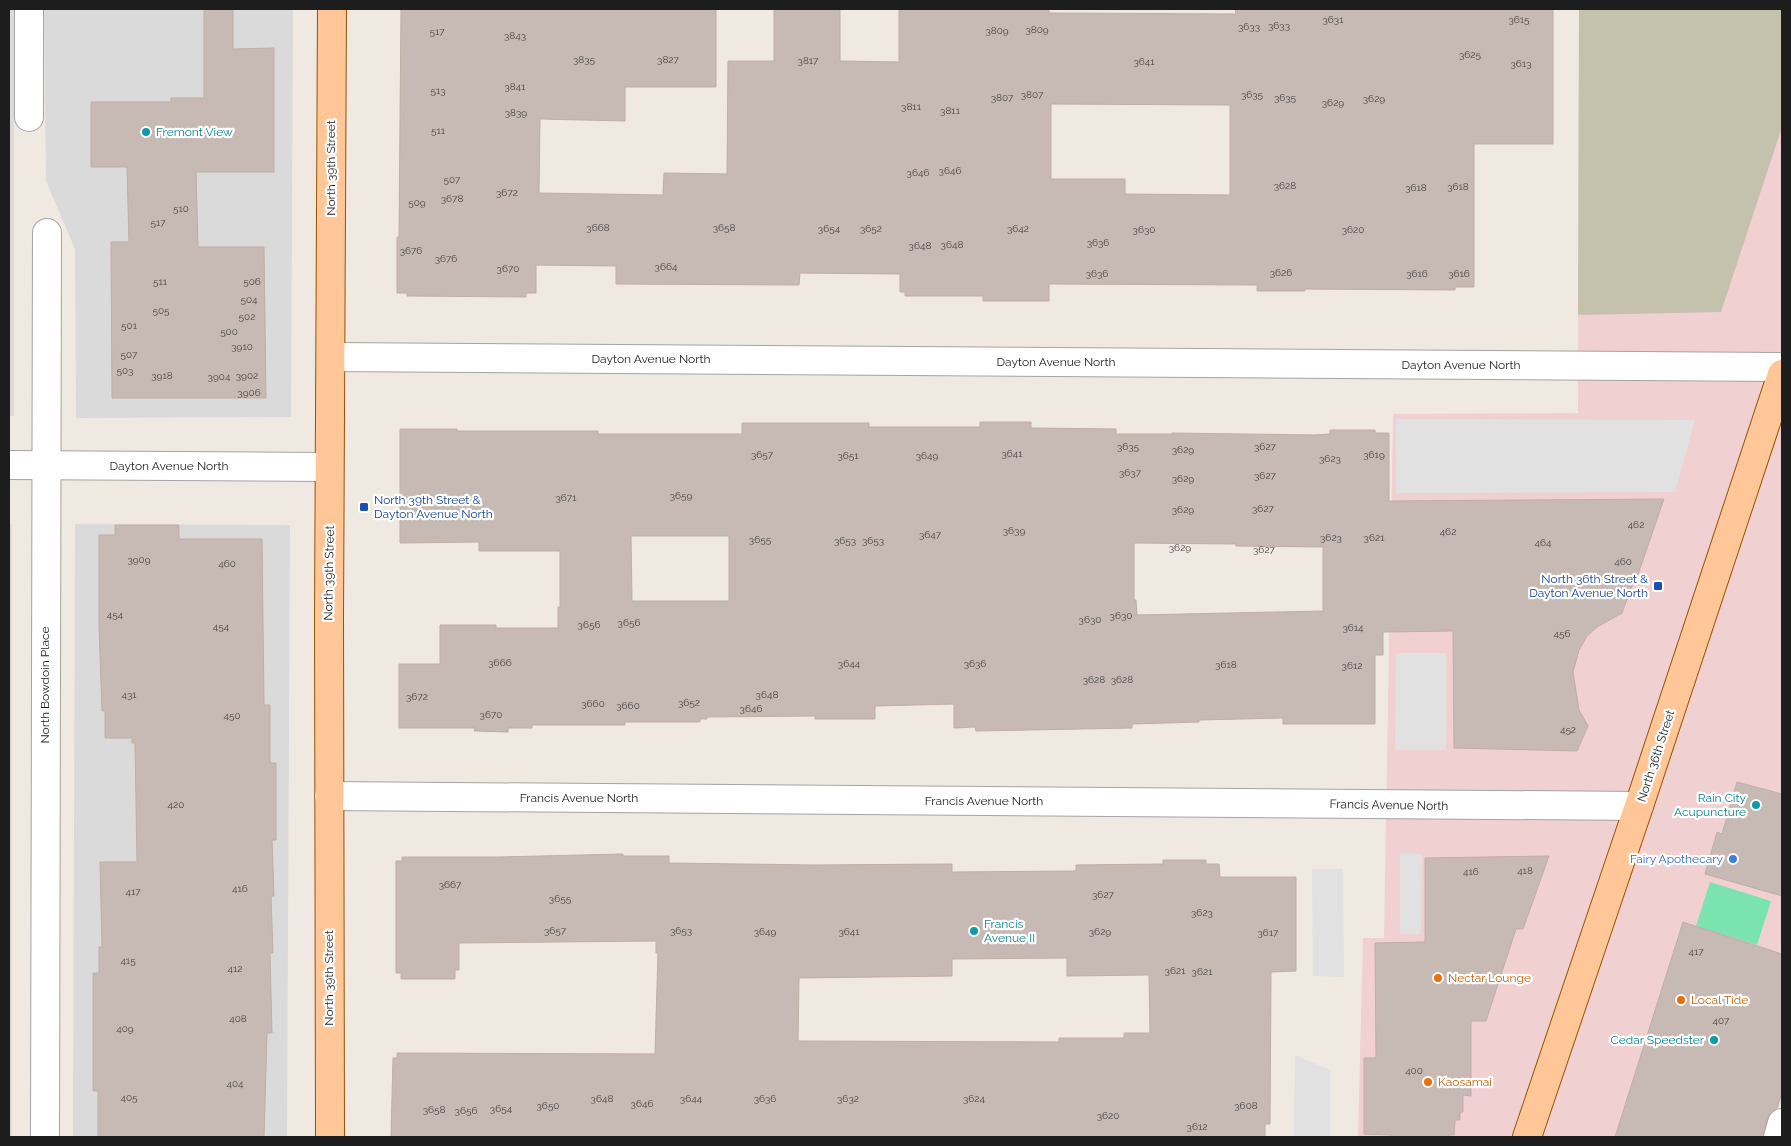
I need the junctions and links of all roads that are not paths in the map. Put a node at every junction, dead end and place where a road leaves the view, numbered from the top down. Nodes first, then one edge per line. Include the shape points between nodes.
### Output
1 (29, 9) edge
2 (332, 9) edge
3 (28, 117) dead end
4 (48, 233) dead end
5 (330, 357) junction
6 (1782, 367) edge
7 (1782, 374) edge
8 (9, 466) edge
9 (46, 466) junction
10 (329, 467) junction
11 (329, 796) junction
12 (1640, 806) junction
13 (1782, 1124) edge
14 (45, 1137) edge
15 (330, 1137) edge
16 (1527, 1137) edge
17 (1778, 1137) edge

1 - 3 street
2 - 5 main road, North 39th Street
4 - 9 street, North Bowdoin Place
5 - 6 street, Dayton Avenue North
5 - 10 main road, North 39th Street
7 - 12 main road, North 36th Street
8 - 9 street, Dayton Avenue North
9 - 10 street, Dayton Avenue North
9 - 14 street, North Bowdoin Place
10 - 11 main road, North 39th Street
11 - 12 street, Francis Avenue North
11 - 15 main road, North 39th Street
12 - 16 main road, North 36th Street
13 - 17 street

